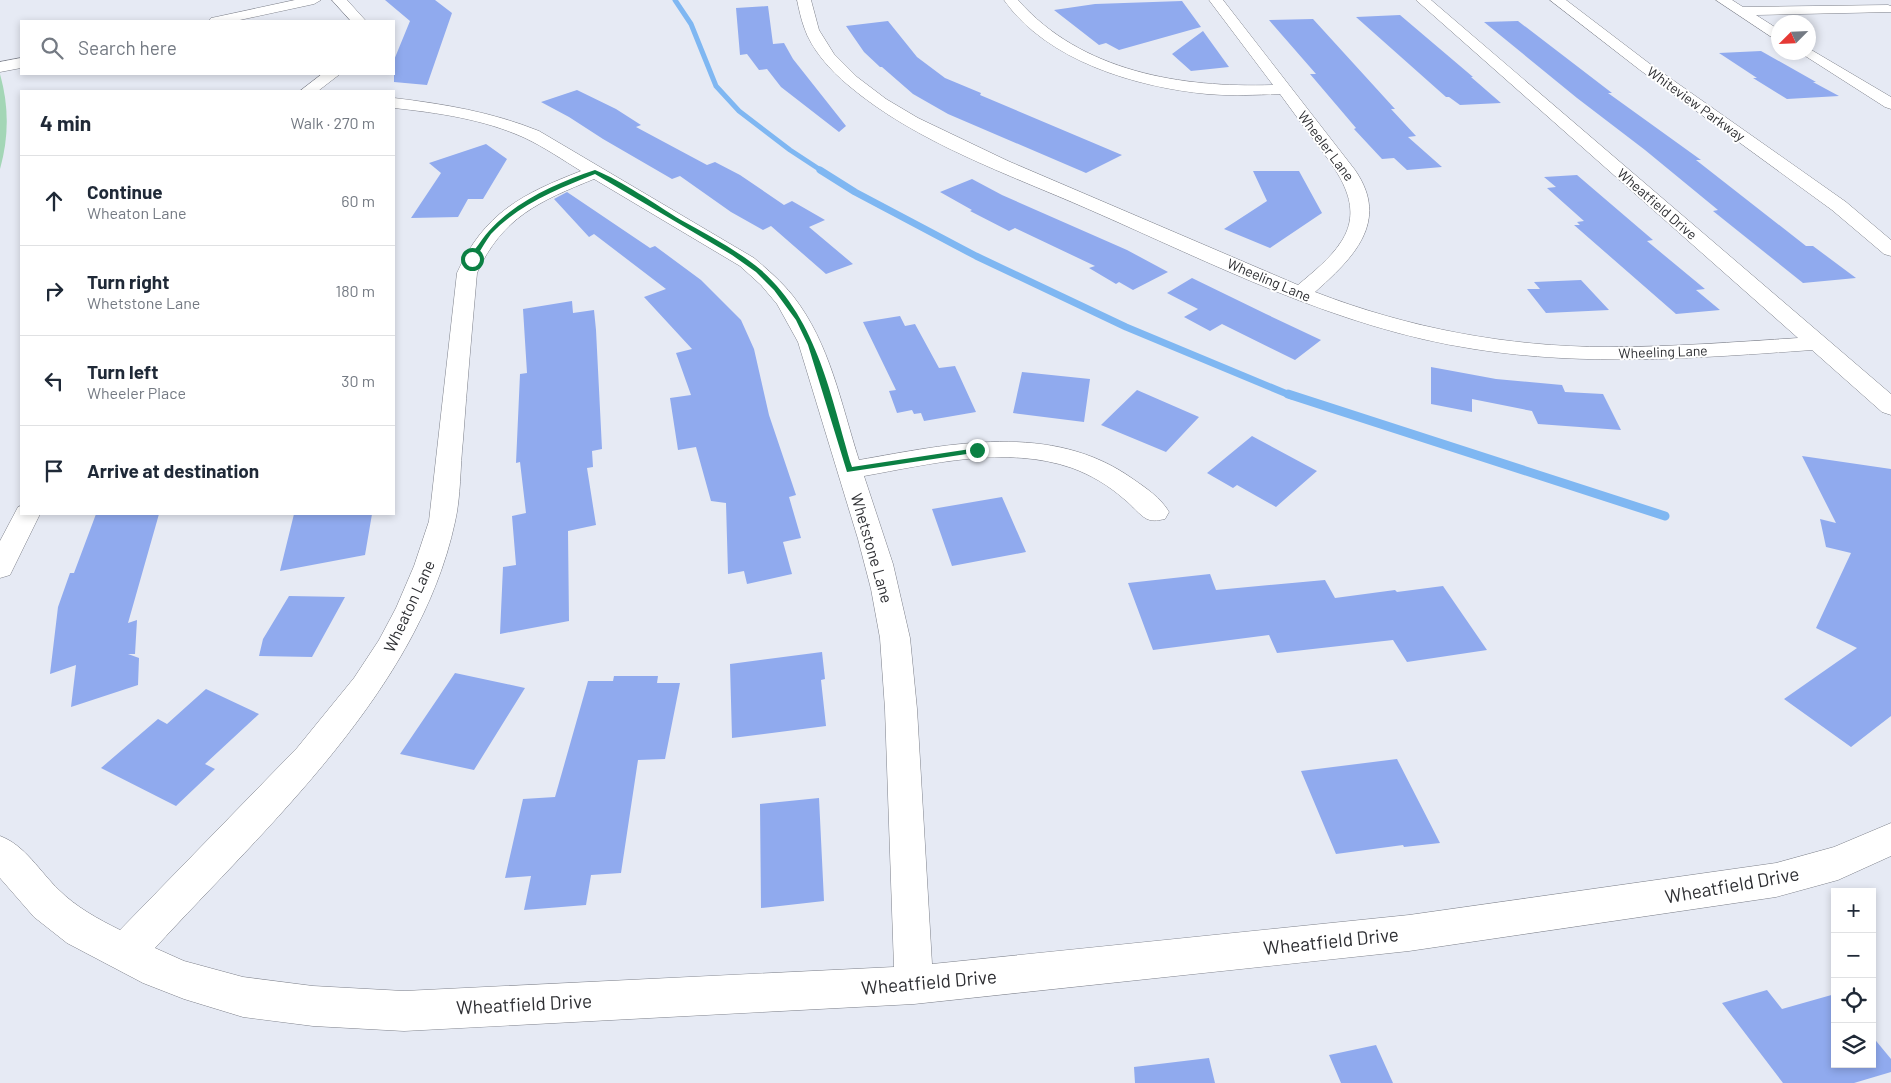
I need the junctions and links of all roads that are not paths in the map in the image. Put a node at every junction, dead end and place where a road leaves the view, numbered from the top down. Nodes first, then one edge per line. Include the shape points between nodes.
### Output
1 (314, 0) edge
2 (339, 0) edge
3 (804, 0) edge
4 (1011, 0) edge
5 (1216, 0) edge
6 (1423, 0) edge
7 (1557, 0) edge
8 (1723, 0) edge
9 (1888, 9) dead end
10 (1741, 12) junction
11 (221, 20) edge
12 (358, 20) edge
13 (1771, 31) edge
14 (1816, 58) edge
15 (20, 63) edge
16 (0, 67) edge
17 (331, 75) edge
18 (1284, 89) junction
19 (309, 90) edge
20 (395, 103) edge
21 (1890, 104) edge
22 (595, 172) junction
23 (1838, 206) junction
24 (1891, 235) edge
25 (1891, 250) edge
26 (1300, 294) junction
27 (1818, 343) junction
28 (1891, 407) edge
29 (850, 470) junction
30 (1156, 512) dead end
31 (26, 515) edge
32 (0, 568) edge
33 (1891, 839) edge
34 (0, 852) edge
35 (125, 952) junction
36 (914, 984) junction

1 - 11 street
2 - 12 street
3 - 26 street, Wheeling Lane via 807,22 830,58 857,85 898,114 959,146
4 - 18 street via 1025,17 1050,36 1079,53 1123,71 1206,89
5 - 18 street, Wheeler Lane
6 - 27 street, Wheatfield Drive
7 - 23 street, Whiteview Parkway
8 - 10 street
9 - 10 street
10 - 13 street
14 - 21 street
15 - 16 street
17 - 19 street
18 - 26 street, Wheeler Lane via 1349,174 1361,204 1358,233 1348,249
20 - 22 street, Whetstone Lane via 460,112 508,125
22 - 29 street, Whetstone Lane via 734,254 777,289 800,320 811,345
22 - 35 street, Wheaton Lane via 552,189 516,210 489,234 472,259 467,273 442,521 422,585 390,651 362,693 306,762
23 - 24 street, Whiteview Parkway
23 - 25 street, Whiteview Parkway
26 - 27 street, Wheeling Lane via 1390,324 1464,340 1547,352 1651,353
27 - 28 street, Wheatfield Drive
29 - 30 street via 977,450 1041,453 1095,467 1131,489
29 - 36 street, Whetstone Lane via 895,639
31 - 32 street
33 - 36 street, Wheatfield Drive via 1846,860 1808,872 1735,887 1409,933
34 - 35 street, Wheatfield Drive via 47,904 80,930
35 - 36 street, Wheatfield Drive via 184,980 243,997 352,1009 404,1011

